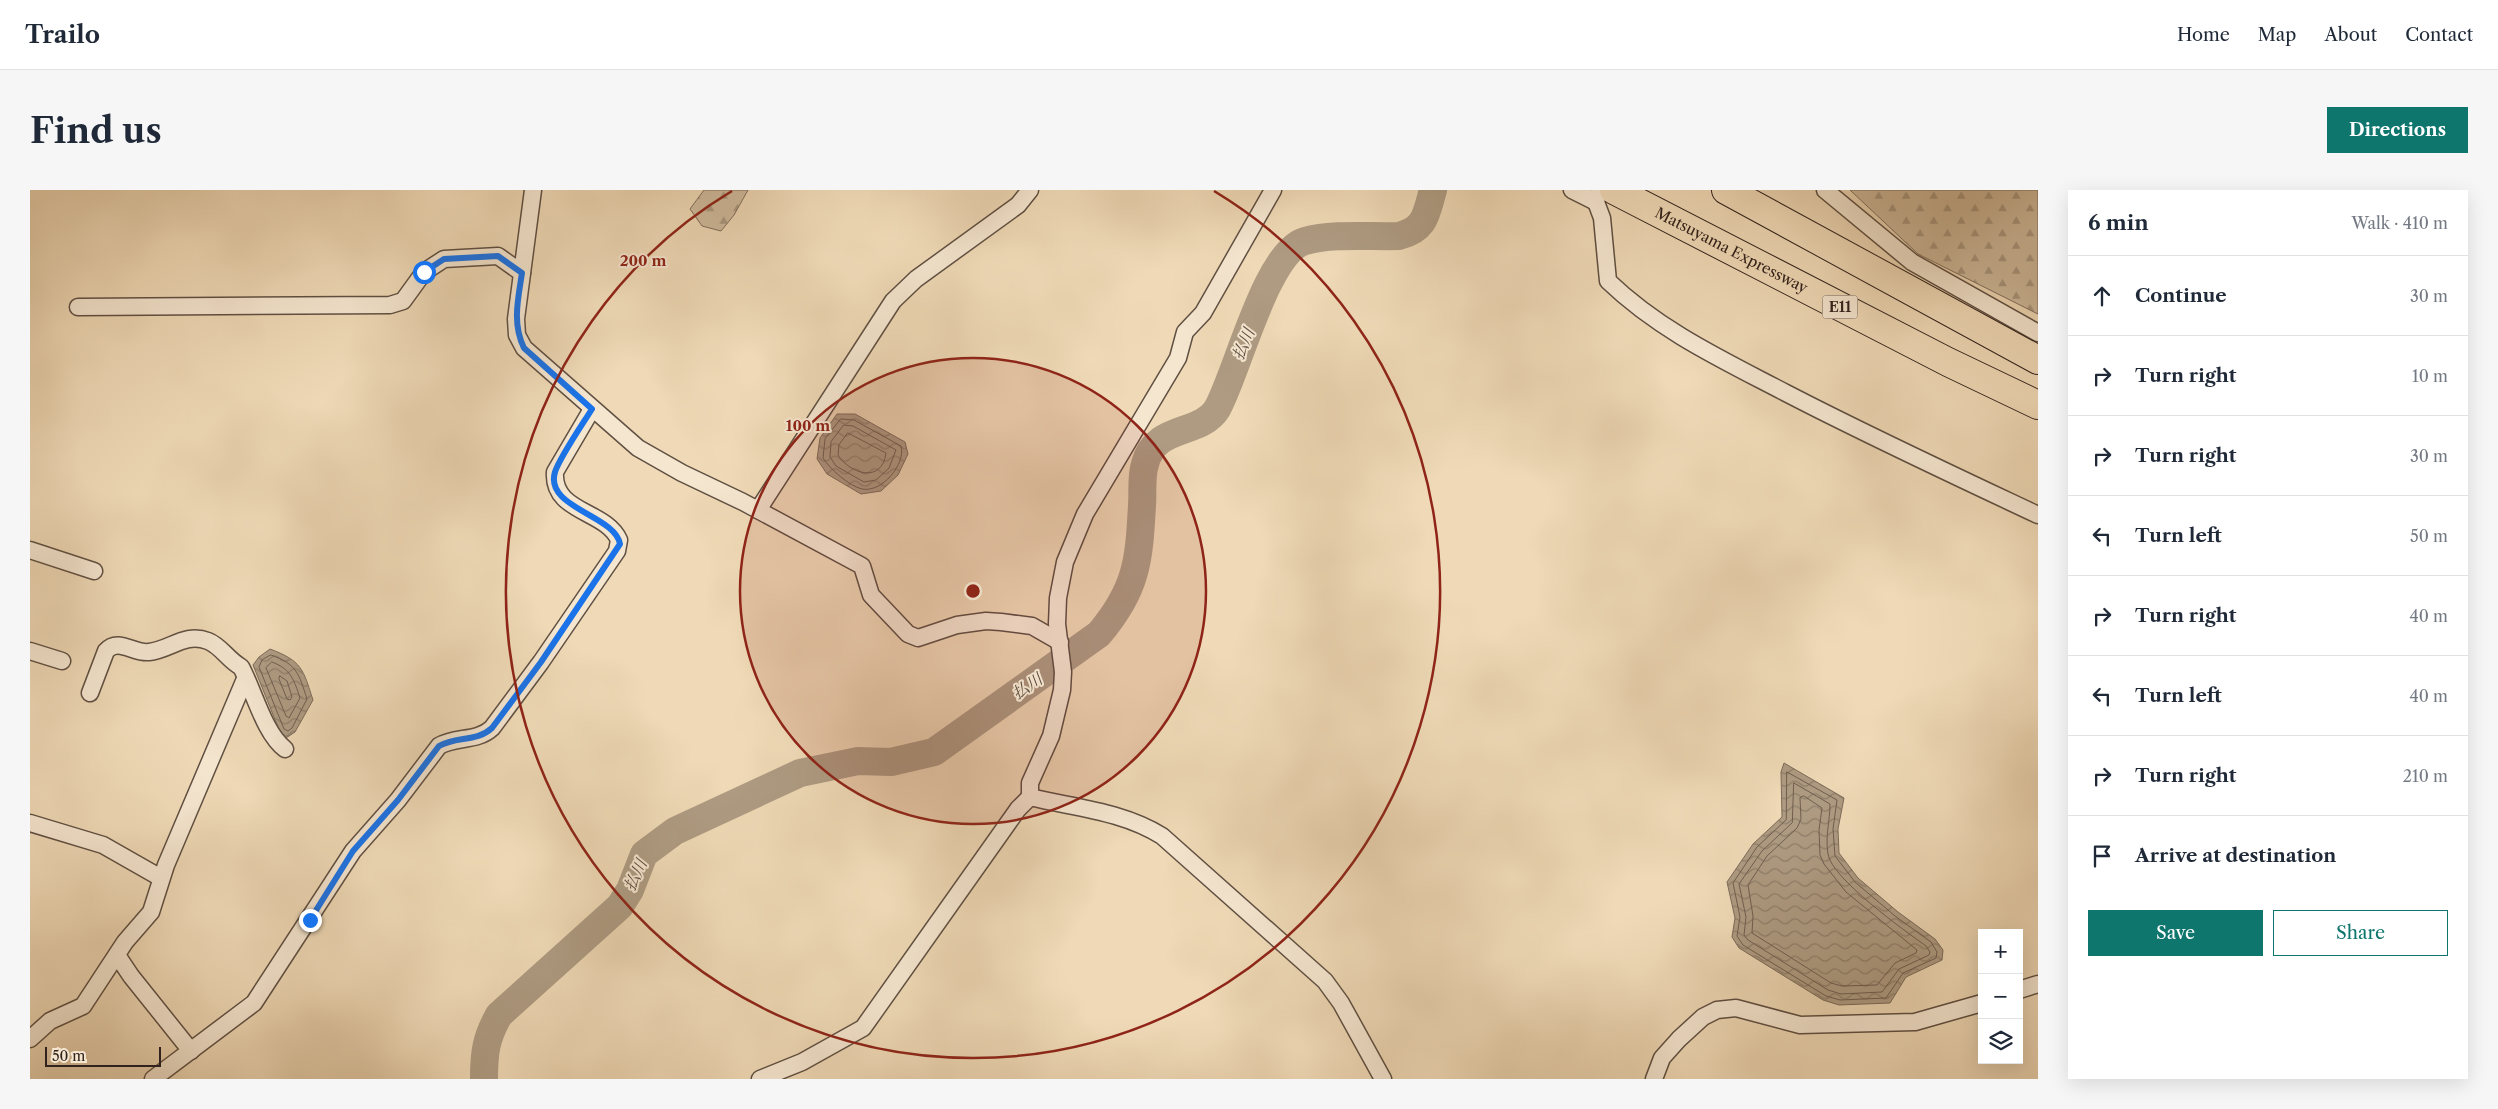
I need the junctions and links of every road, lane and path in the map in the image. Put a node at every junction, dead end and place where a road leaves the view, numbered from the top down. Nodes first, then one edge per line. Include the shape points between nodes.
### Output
1 (534, 190) edge
2 (1030, 190) edge
3 (1273, 190) edge
4 (1572, 190) edge
5 (1726, 190) edge
6 (1825, 190) edge
7 (1603, 194) edge
8 (522, 273) junction
9 (78, 307) dead end
10 (2038, 333) edge
11 (2038, 360) edge
12 (2038, 406) edge
13 (592, 409) junction
14 (758, 510) junction
15 (2038, 515) edge
16 (30, 550) edge
17 (94, 570) dead end
18 (1060, 642) junction
19 (30, 650) edge
20 (62, 662) dead end
21 (245, 680) junction
22 (90, 693) dead end
23 (285, 750) dead end
24 (1030, 797) junction
25 (30, 823) edge
26 (161, 878) junction
27 (117, 955) junction
28 (2038, 984) edge
29 (2023, 989) edge
30 (1978, 1004) edge
31 (30, 1039) edge
32 (191, 1050) junction
33 (173, 1073) edge
34 (153, 1079) edge
35 (760, 1079) edge
36 (1383, 1079) edge
37 (1654, 1079) edge

1 - 8 street
2 - 14 street via 1018,205 916,279 893,301
3 - 18 street via 1203,312 1185,332 1178,358 1085,514 1065,562 1058,598
4 - 7 street
5 - 11 highway
6 - 10 street via 1912,262
7 - 12 highway, Matsuyama Expressway / E11 via 1642,206
7 - 15 street via 1608,281 1662,326 1830,416
8 - 9 street via 498,256 455,256 435,263 424,272 402,302 390,305
8 - 13 street via 517,335 524,348
13 - 14 street via 638,448
13 - 32 street via 555,472 554,481 562,497 613,530 619,540 617,551 492,728 486,733 439,746 353,851 254,1003
14 - 18 street via 862,566 871,595 908,634 918,638 957,625 986,621 1032,626
16 - 17 street
18 - 24 street via 1062,690 1051,736 1030,783
19 - 20 street
21 - 22 street via 241,667 206,640 181,640 147,653 117,645 106,651
21 - 23 street via 277,743
21 - 26 street
24 - 35 street via 1018,809 862,1028 802,1062
24 - 36 street via 1126,818 1162,836 1325,981 1341,1003
25 - 26 street via 103,845
26 - 27 street via 151,912
27 - 31 street via 83,1006 50,1021
27 - 32 street
28 - 29 street
30 - 37 street via 1915,1022 1800,1025 1736,1008 1717,1010 1679,1039 1662,1058
32 - 33 street
33 - 34 street

